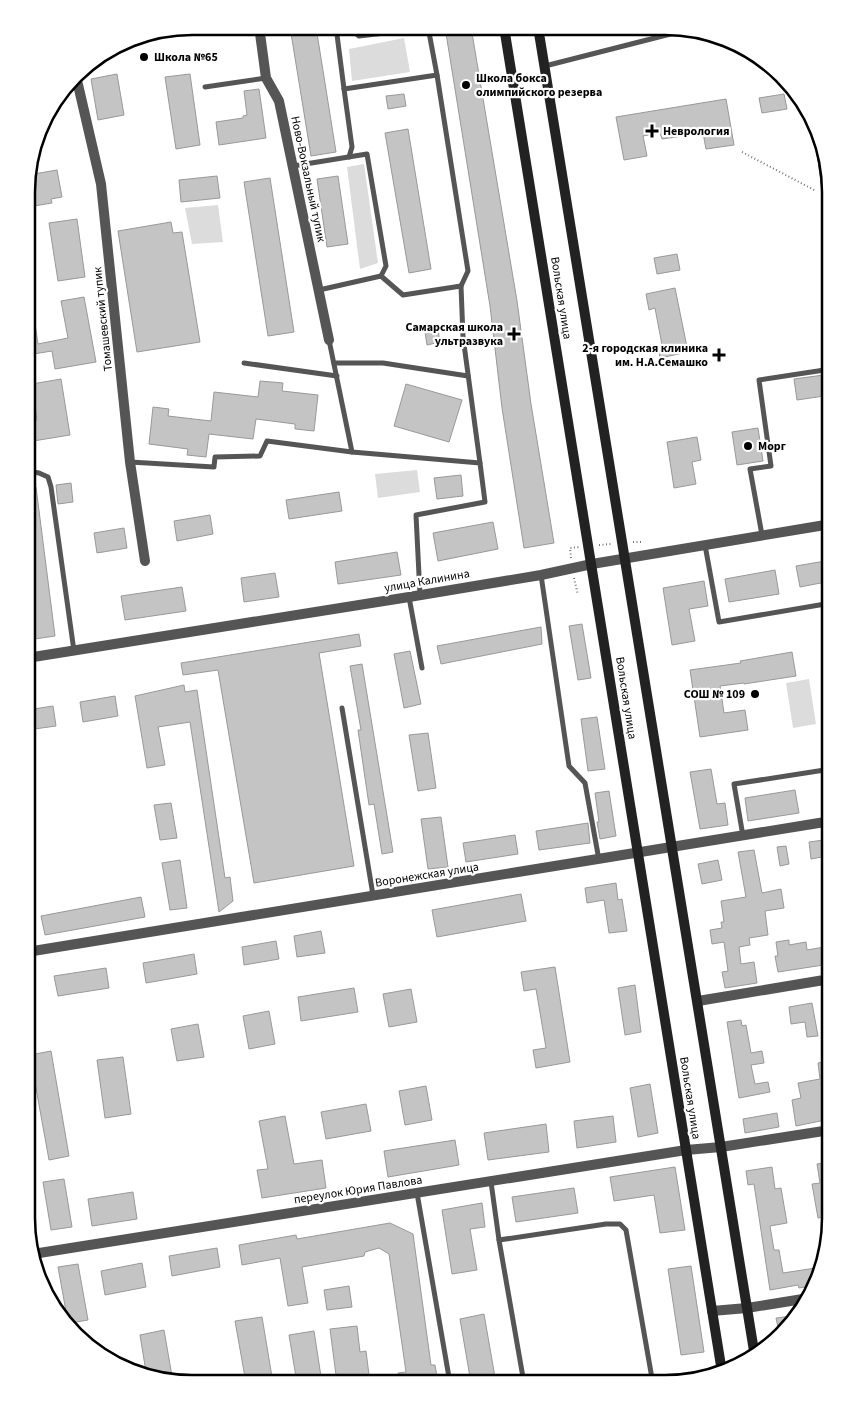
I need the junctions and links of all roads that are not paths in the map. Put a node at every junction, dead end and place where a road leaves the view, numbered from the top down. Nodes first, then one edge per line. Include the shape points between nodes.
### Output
1 (259, 35) edge
2 (337, 35) edge
3 (429, 35) edge
4 (505, 35) edge
5 (539, 35) edge
6 (666, 35) edge
7 (545, 66) junction
8 (437, 75) junction
9 (266, 78) junction
10 (78, 85) edge
11 (205, 87) dead end
12 (344, 89) junction
13 (349, 156) junction
14 (292, 166) junction
15 (381, 276) junction
16 (461, 286) junction
17 (319, 290) junction
18 (329, 340) joint
19 (244, 363) dead end
20 (334, 363) junction
21 (822, 371) edge
22 (337, 376) junction
23 (468, 376) junction
24 (352, 452) junction
25 (130, 462) junction
26 (480, 463) junction
27 (35, 472) edge
28 (822, 526) edge
29 (762, 536) junction
30 (706, 546) junction
31 (626, 559) junction
32 (145, 561) dead end
33 (592, 564) junction
34 (541, 575) junction
35 (420, 595) junction
36 (409, 597) junction
37 (822, 605) edge
38 (74, 651) junction
39 (35, 657) edge
40 (422, 668) dead end
41 (342, 708) dead end
42 (822, 770) edge
43 (822, 822) edge
44 (743, 836) junction
45 (673, 848) junction
46 (638, 854) junction
47 (599, 860) junction
48 (373, 896) junction
49 (35, 951) edge
50 (822, 980) edge
51 (698, 1001) junction
52 (822, 1131) edge
53 (721, 1147) junction
54 (686, 1150) junction
55 (491, 1182) junction
56 (417, 1193) junction
57 (499, 1240) junction
58 (39, 1253) edge
59 (798, 1300) edge
60 (747, 1308) junction
61 (712, 1311) junction
62 (753, 1347) edge
63 (721, 1364) edge
64 (449, 1375) edge
65 (523, 1375) edge
66 (651, 1375) edge

1 - 9 street, Ново-Вокзальный тупик
2 - 12 lane
3 - 8 lane
4 - 33 main road, Вольская улица
5 - 7 main road, Вольская улица
6 - 7 lane
7 - 31 main road, Вольская улица
8 - 12 lane
8 - 16 lane via 468,271
9 - 11 lane
9 - 14 street, Ново-Вокзальный тупик via 279,101
10 - 25 street, Томашевский тупик via 100,184
12 - 13 lane via 352,148
13 - 14 lane
13 - 15 lane via 367,154 386,266
14 - 17 street, Ново-Вокзальный тупик
15 - 16 lane via 403,295
15 - 17 lane
16 - 23 lane via 462,337
17 - 18 street, Ново-Вокзальный тупик
18 - 20 lane
19 - 22 lane
20 - 22 lane
20 - 23 lane via 383,363
21 - 29 lane via 759,380 771,466 750,469
22 - 24 lane
23 - 26 lane
24 - 25 lane via 267,442 260,456 215,457 214,467
24 - 26 lane
25 - 32 street, Томашевский тупик
26 - 35 lane via 485,502 416,515
27 - 38 lane via 48,477 51,487
28 - 29 street, улица Калинина
29 - 30 street, улица Калинина
30 - 31 street, улица Калинина
30 - 37 lane via 719,622
31 - 33 street, улица Калинина
31 - 45 main road, Вольская улица
33 - 34 street, улица Калинина
33 - 46 main road, Вольская улица
34 - 35 street, улица Калинина
34 - 47 lane via 569,766 585,783
35 - 36 street, улица Калинина
36 - 38 street, улица Калинина
36 - 40 lane
38 - 39 street, улица Калинина
41 - 48 lane
42 - 44 lane via 734,784
43 - 44 street, Воронежская улица
44 - 45 street, Воронежская улица
45 - 46 street, Воронежская улица
45 - 51 main road, Вольская улица
46 - 47 street, Воронежская улица
46 - 54 main road, Вольская улица
47 - 48 street, Воронежская улица
48 - 49 street, Воронежская улица
50 - 51 street
51 - 53 main road, Вольская улица
52 - 53 street, переулок Юрия Павлова
53 - 54 street, переулок Юрия Павлова
53 - 60 main road, Вольская улица
54 - 55 street, переулок Юрия Павлова
54 - 61 main road, Вольская улица
55 - 56 street, переулок Юрия Павлова
55 - 57 lane
56 - 58 street, переулок Юрия Павлова
56 - 64 lane
57 - 65 lane
57 - 66 lane via 620,1224 626,1230
59 - 60 street
60 - 61 street
60 - 62 main road, Вольская улица
61 - 63 main road, Вольская улица

